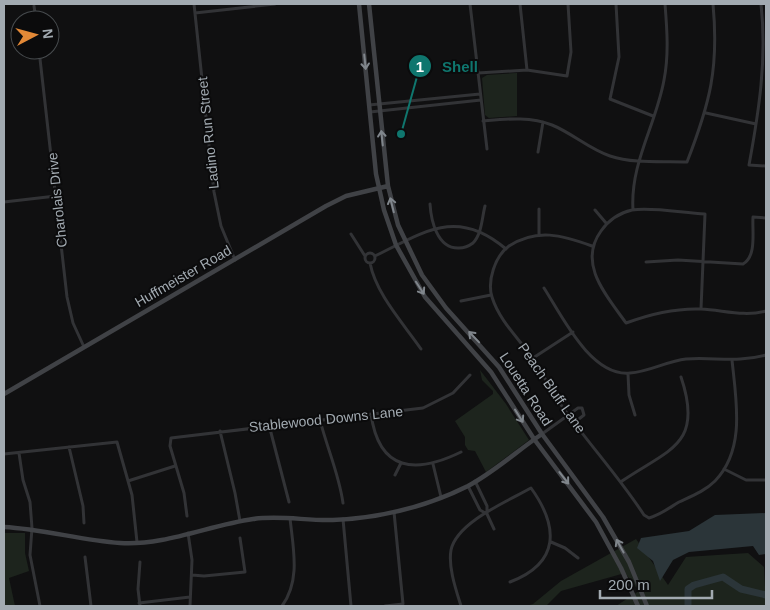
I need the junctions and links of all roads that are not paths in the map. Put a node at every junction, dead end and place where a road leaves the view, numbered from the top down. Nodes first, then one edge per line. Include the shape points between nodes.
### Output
1 (194, 4) edge
2 (275, 4) edge
3 (359, 4) edge
4 (369, 4) edge
5 (470, 4) edge
6 (520, 4) edge
7 (568, 4) edge
8 (616, 4) edge
9 (665, 4) edge
10 (713, 4) edge
11 (761, 4) edge
12 (34, 6) dead end
13 (35, 10) edge
14 (195, 13) junction
15 (41, 60) edge
16 (527, 70) junction
17 (478, 73) junction
18 (480, 94) junction
19 (428, 100) junction
20 (481, 100) junction
21 (379, 104) junction
22 (369, 105) junction
23 (429, 106) junction
24 (379, 111) junction
25 (370, 112) junction
26 (706, 113) junction
27 (653, 116) junction
28 (483, 121) junction
29 (543, 122) junction
30 (756, 124) junction
31 (487, 149) dead end
32 (538, 152) dead end
33 (638, 160) junction
34 (766, 166) edge
35 (388, 186) junction
36 (379, 188) junction
37 (56, 196) junction
38 (4, 202) edge
39 (430, 204) dead end
40 (485, 206) dead end
41 (539, 209) dead end
42 (595, 210) dead end
43 (633, 210) junction
44 (766, 218) edge
45 (606, 223) junction
46 (434, 228) junction
47 (480, 230) junction
48 (351, 234) dead end
49 (539, 234) junction
50 (405, 242) junction
51 (396, 245) junction
52 (592, 246) junction
53 (506, 249) junction
54 (365, 256) junction
55 (375, 256) junction
56 (234, 260) junction
57 (646, 262) dead end
58 (703, 262) junction
59 (370, 263) junction
60 (544, 288) dead end
61 (491, 295) junction
62 (461, 301) dead end
63 (446, 308) junction
64 (701, 309) junction
65 (766, 311) edge
66 (439, 314) junction
67 (766, 316) edge
68 (573, 332) junction
69 (84, 347) junction
70 (421, 349) dead end
71 (766, 355) edge
72 (533, 358) junction
73 (732, 360) junction
74 (499, 367) junction
75 (491, 372) junction
76 (628, 374) junction
77 (470, 375) dead end
78 (681, 377) dead end
79 (4, 394) edge
80 (423, 408) junction
81 (371, 414) junction
82 (568, 414) junction
83 (424, 415) dead end
84 (635, 415) dead end
85 (320, 420) junction
86 (575, 422) junction
87 (269, 425) junction
88 (220, 431) junction
89 (542, 434) junction
90 (534, 439) junction
91 (69, 447) junction
92 (19, 452) junction
93 (461, 452) dead end
94 (4, 454) edge
95 (400, 463) junction
96 (433, 464) junction
97 (175, 466) junction
98 (724, 469) junction
99 (395, 475) dead end
100 (766, 480) edge
101 (128, 481) junction
102 (475, 481) junction
103 (622, 481) junction
104 (467, 486) junction
105 (441, 497) junction
106 (289, 502) dead end
107 (343, 503) dead end
108 (394, 512) junction
109 (487, 514) junction
110 (187, 516) dead end
111 (290, 518) junction
112 (343, 519) junction
113 (240, 521) junction
114 (84, 523) dead end
115 (4, 527) edge
116 (32, 528) junction
117 (494, 529) dead end
118 (188, 532) junction
119 (240, 538) dead end
120 (137, 542) junction
121 (551, 542) junction
122 (85, 557) dead end
123 (578, 558) dead end
124 (140, 562) dead end
125 (192, 575) junction
126 (510, 582) dead end
127 (190, 597) junction
128 (140, 604) edge
129 (283, 605) edge
130 (40, 606) edge
131 (91, 606) edge
132 (190, 606) edge
133 (288, 606) edge
134 (352, 606) edge
135 (385, 606) edge
136 (461, 606) edge
137 (638, 606) edge
138 (647, 606) edge

1 - 14 street, Ladino Run Street
2 - 14 street
3 -> 22 main road
4 - 21 main road
5 - 17 street
6 - 16 street
7 - 16 street via 572,52 567,76
8 - 27 street via 619,57 610,99
9 - 27 street via 665,73
10 - 26 street via 715,54
11 - 30 street via 764,70
12 - 13 street
14 - 56 street, Ladino Run Street via 214,192 221,226
15 - 37 street, Charolais Drive
16 - 17 street
17 - 18 street
18 - 19 street
18 - 20 street
19 - 21 street
19 - 23 street
20 - 23 street
20 - 28 street
21 - 22 street
21 - 24 main road
22 - 25 main road
23 - 24 street
24 - 25 street
35 -> 24 main road
25 - 36 main road
26 - 30 street
26 - 33 street via 687,162
27 - 33 street
28 - 29 street via 521,118
28 - 31 street
29 - 32 street
29 - 33 street via 611,156
30 - 34 street via 749,165
33 - 43 street via 632,194
35 - 36 main road, Huffmeister Road
50 -> 35 main road, Louetta Road
36 - 51 main road, Louetta Road
36 - 56 main road, Huffmeister Road via 338,200
37 - 38 street
37 - 69 street, Charolais Drive via 69,306
39 - 46 street
40 - 47 street
41 - 49 street
42 - 45 street
43 - 45 street
43 - 58 street via 705,214
44 - 58 street via 753,217 749,261 743,264
45 - 52 street
46 - 47 street via 457,226
46 - 47 street via 445,244 454,248 464,248 473,243
46 - 50 street
47 - 53 street
48 - 54 street
49 - 52 street via 569,238
49 - 53 street via 525,237
50 - 51 street
50 - 63 main road, Louetta Road via 422,275
51 - 55 street
51 -> 66 main road, Louetta Road via 414,280
52 - 64 street via 596,279 626,323 648,314
53 - 61 street via 491,278
54 - 55 street via 370,253
54 - 59 street
55 - 59 street
56 - 69 main road, Huffmeister Road
57 - 58 street
58 - 64 street
59 - 70 street via 385,296
60 - 68 street
61 - 62 street
61 - 72 street, Peach Bluff Lane via 497,312
63 - 66 main road
74 -> 63 main road, Louetta Road
64 - 65 street via 745,314
65 - 67 street
66 - 75 main road, Louetta Road
68 - 72 street
68 - 76 street via 590,357 609,370
69 - 79 main road, Huffmeister Road
71 - 73 street
72 - 82 street, Peach Bluff Lane
73 - 76 street via 684,360
73 - 98 street via 736,431 734,449
74 - 75 main road
74 - 89 main road, Louetta Road
75 -> 90 main road, Louetta Road
76 - 84 street via 629,395
77 - 80 street, Stablewood Downs Lane via 453,393
78 - 103 street via 689,413 680,442 665,456
80 - 81 street, Stablewood Downs Lane
80 - 83 street
81 - 85 street, Stablewood Downs Lane
81 - 95 street via 378,440
82 - 86 street, Peach Bluff Lane
82 - 86 street via 578,408 585,411
82 - 89 street
85 - 87 street, Stablewood Downs Lane
85 - 107 street via 339,476
86 - 103 street, Peach Bluff Lane
87 - 88 street, Stablewood Downs Lane
87 - 106 street
88 - 97 street, Stablewood Downs Lane via 171,438
88 - 113 street
89 - 90 main road
138 -> 89 main road, Louetta Road via 629,562 603,517
90 - 102 main road
90 -> 137 main road, Louetta Road via 596,522
91 - 92 street
91 - 101 street via 117,442
91 - 114 street
92 - 94 street
92 - 116 street
93 - 96 street
95 - 96 street
95 - 99 street
96 - 105 street
97 - 101 street
97 - 110 street
98 - 100 street via 746,480
98 - 103 street, Peach Bluff Lane via 698,494 649,518
101 - 120 street via 136,514
102 - 104 main road
102 - 109 street via 487,506
104 - 105 main road
104 - 109 street via 480,510
105 - 108 main road
108 - 112 main road
108 - 135 street via 403,604
109 - 117 street
109 - 121 street via 531,488 549,517
109 - 136 street via 466,526 451,550
111 - 112 main road
111 - 113 main road
111 - 129 street via 294,582
112 - 134 street
113 - 118 main road
115 - 116 main road
116 - 120 main road via 87,539
116 - 130 street via 30,555
118 - 120 main road
118 - 125 street
119 - 125 street via 245,572
121 - 123 street
121 - 126 street via 536,568 527,576
122 - 131 street
124 - 128 street
125 - 127 street
127 - 128 street
127 - 132 street
129 - 133 street

